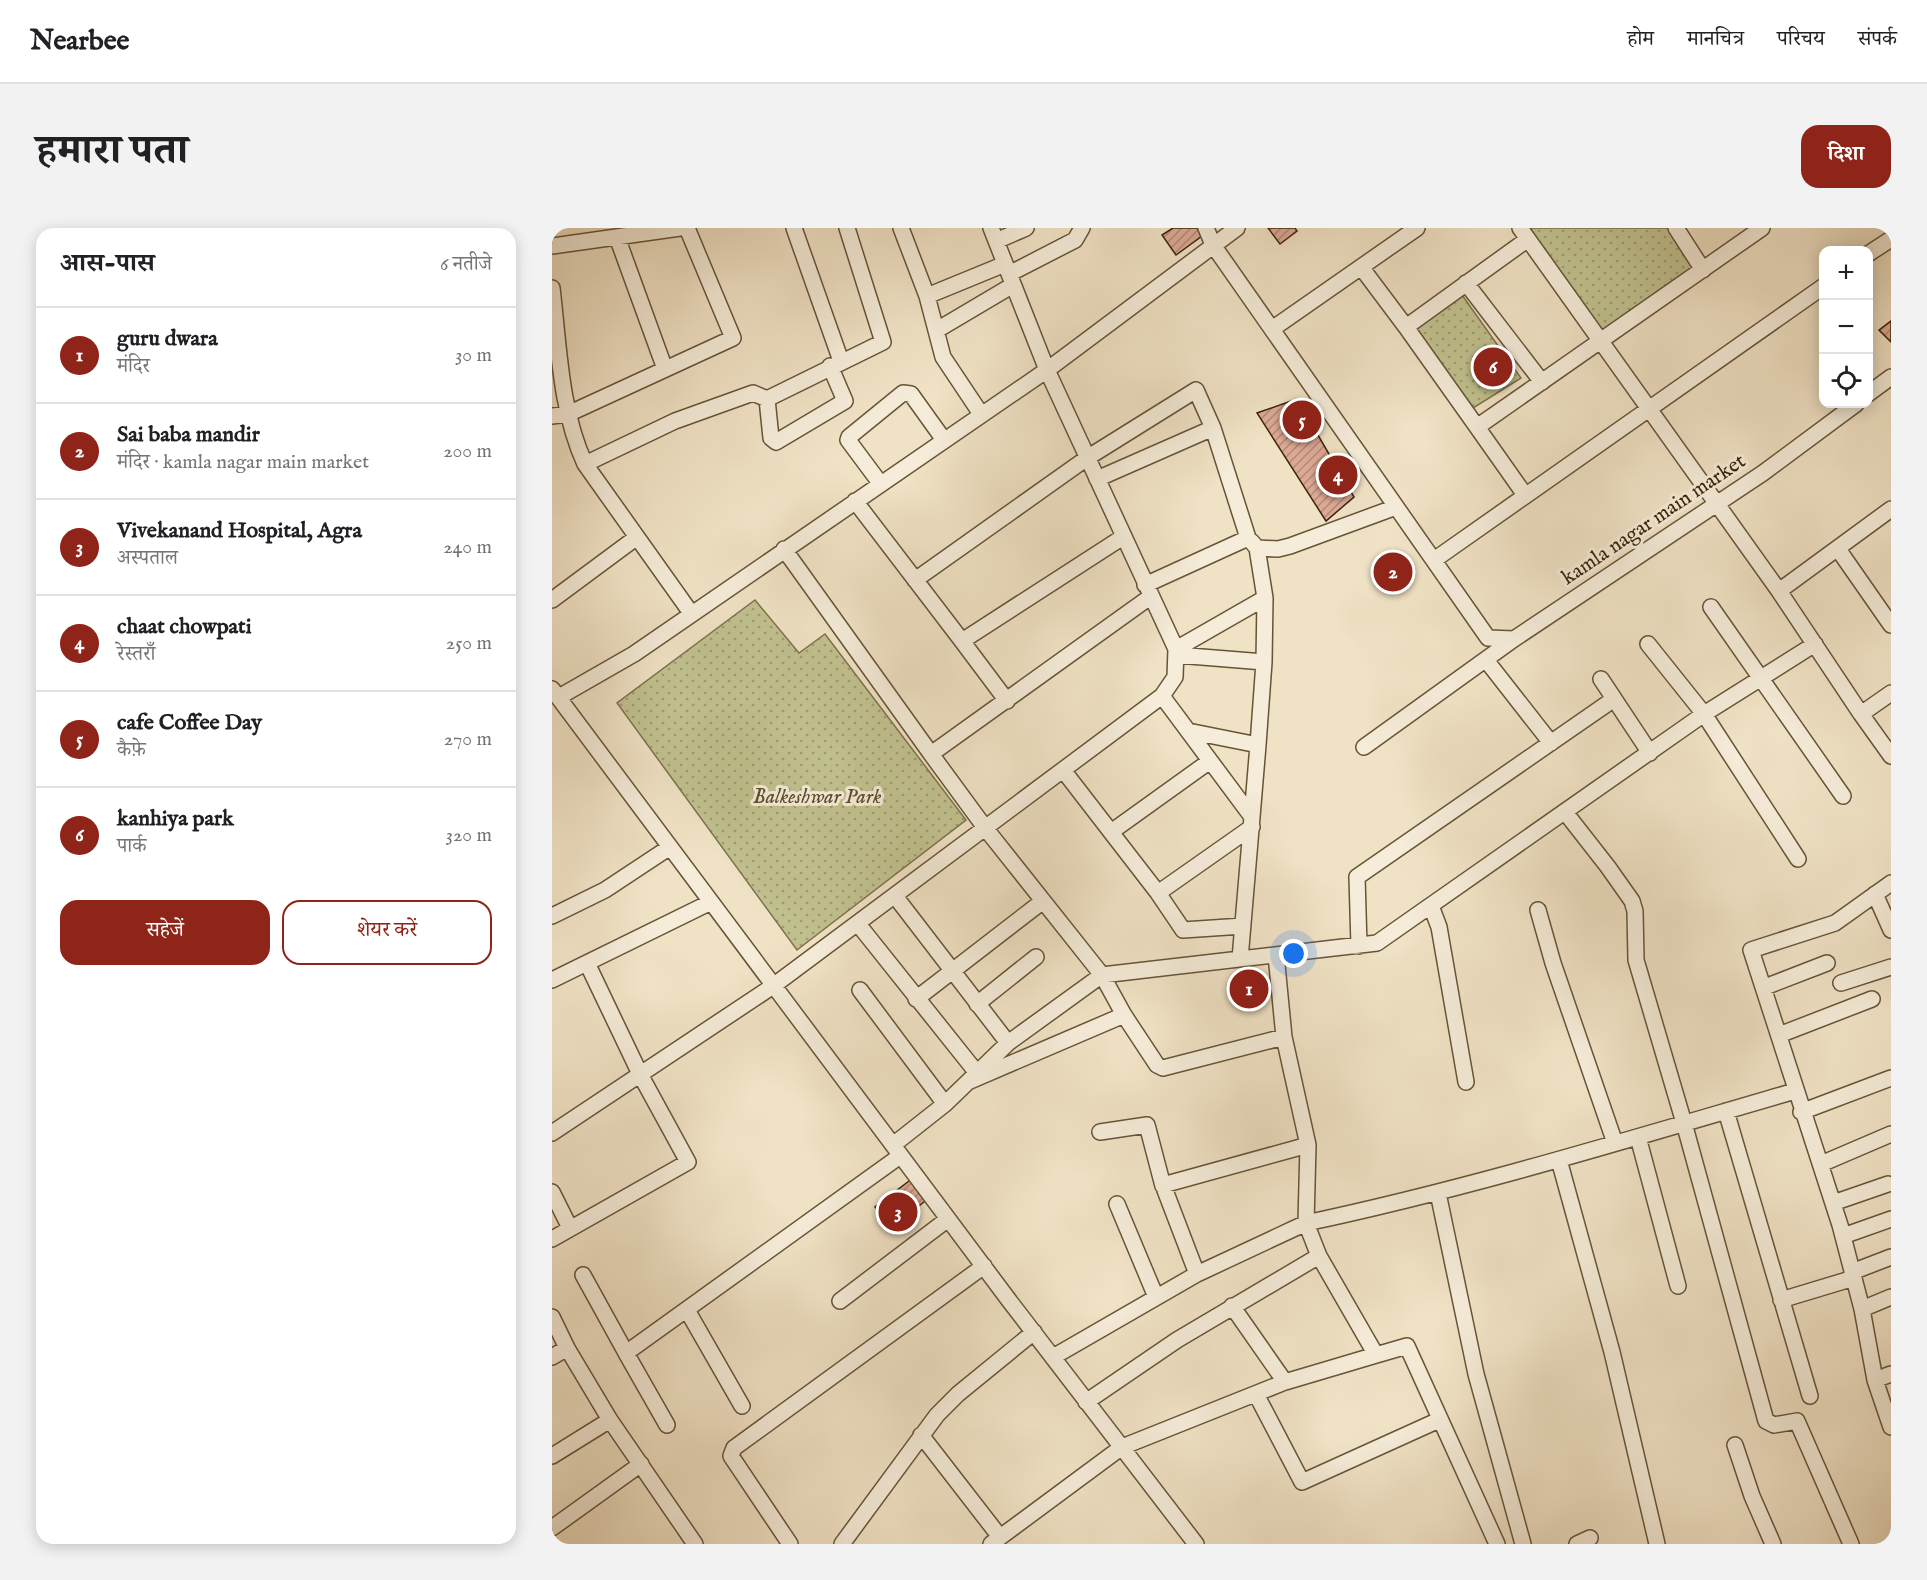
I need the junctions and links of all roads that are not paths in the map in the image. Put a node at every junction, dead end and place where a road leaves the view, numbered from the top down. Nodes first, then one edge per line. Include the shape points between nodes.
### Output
1 (680, 228) edge
2 (687, 228) edge
3 (794, 228) edge
4 (847, 228) edge
5 (901, 228) edge
6 (1026, 228) edge
7 (1082, 228) edge
8 (1206, 228) edge
9 (1237, 228) edge
10 (1417, 228) edge
11 (1676, 228) edge
12 (1887, 228) edge
13 (1758, 229) edge
14 (1524, 233) edge
15 (1891, 234) edge
16 (994, 235) edge
17 (617, 237) junction
18 (1891, 239) edge
19 (1213, 245) junction
20 (552, 246) edge
21 (1873, 251) edge
22 (1361, 267) junction
23 (1703, 270) junction
24 (1009, 274) junction
25 (1467, 283) junction
26 (552, 288) edge
27 (1819, 289) edge
28 (927, 296) junction
29 (554, 324) edge
30 (1406, 327) junction
31 (1272, 329) junction
32 (937, 330) junction
33 (1601, 342) junction
34 (835, 363) junction
35 (665, 369) junction
36 (1047, 370) junction
37 (1891, 377) edge
38 (1542, 382) junction
39 (1873, 391) edge
40 (767, 399) junction
41 (1648, 408) junction
42 (1851, 408) edge
43 (568, 414) junction
44 (981, 414) junction
45 (552, 416) edge
46 (1477, 427) junction
47 (1213, 428) junction
48 (944, 440) junction
49 (1087, 458) junction
50 (585, 464) junction
51 (1097, 479) junction
52 (880, 483) junction
53 (1525, 495) junction
54 (855, 501) junction
55 (1715, 504) junction
56 (1396, 507) junction
57 (1891, 509) edge
58 (637, 537) junction
59 (1123, 537) junction
60 (1252, 543) junction
61 (784, 549) junction
62 (1838, 549) junction
63 (1434, 560) junction
64 (915, 580) junction
65 (1148, 591) junction
66 (1779, 591) junction
67 (1265, 598) junction
68 (552, 600) edge
69 (1711, 607) dead end
70 (691, 613) junction
71 (1891, 625) edge
72 (1514, 639) junction
73 (962, 641) junction
74 (1648, 644) dead end
75 (1815, 645) junction
76 (1176, 652) junction
77 (1486, 660) junction
78 (1264, 662) junction
79 (1601, 679) dead end
80 (1763, 679) junction
81 (556, 693) edge
82 (1891, 693) edge
83 (1162, 696) junction
84 (1614, 699) junction
85 (1006, 701) junction
86 (1704, 714) junction
87 (1861, 714) junction
88 (1188, 730) junction
89 (1551, 743) junction
90 (1258, 745) junction
91 (1364, 747) dead end
92 (1650, 753) junction
93 (931, 754) junction
94 (1891, 756) edge
95 (1210, 761) junction
96 (1063, 770) junction
97 (1843, 796) dead end
98 (1565, 812) junction
99 (1252, 822) junction
100 (986, 829) junction
101 (1111, 832) junction
102 (670, 847) junction
103 (1798, 859) dead end
104 (1891, 882) edge
105 (1158, 893) junction
106 (1875, 894) junction
107 (895, 896) junction
108 (1043, 901) junction
109 (711, 902) junction
110 (1431, 906) junction
111 (1538, 910) dead end
112 (552, 916) edge
113 (858, 924) junction
114 (1243, 926) junction
115 (1891, 930) edge
116 (1359, 946) junction
117 (1276, 955) junction
118 (1036, 957) dead end
119 (1240, 959) junction
120 (587, 963) junction
121 (1827, 963) dead end
122 (1891, 967) edge
123 (951, 971) junction
124 (1102, 975) junction
125 (552, 980) edge
126 (1842, 983) dead end
127 (773, 986) junction
128 (1765, 987) junction
129 (860, 990) dead end
130 (916, 999) junction
131 (1872, 999) dead end
132 (977, 1004) junction
133 (1124, 1015) junction
134 (1779, 1035) junction
135 (1284, 1037) junction
136 (1008, 1043) junction
137 (641, 1076) junction
138 (974, 1077) junction
139 (1891, 1078) edge
140 (1466, 1082) dead end
141 (1795, 1091) junction
142 (945, 1104) junction
143 (1726, 1111) junction
144 (1802, 1112) junction
145 (1684, 1123) junction
146 (1100, 1132) dead end
147 (552, 1133) edge
148 (1891, 1134) edge
149 (1638, 1137) junction
150 (1615, 1143) junction
151 (1308, 1145) junction
152 (896, 1150) junction
153 (1559, 1160) junction
154 (1821, 1164) junction
155 (1888, 1184) dead end
156 (1163, 1186) junction
157 (552, 1192) edge
158 (1438, 1193) junction
159 (1833, 1203) junction
160 (1117, 1204) dead end
161 (1891, 1218) edge
162 (948, 1219) junction
163 (1306, 1223) junction
164 (570, 1228) junction
165 (1843, 1236) junction
166 (552, 1239) edge
167 (1319, 1256) junction
168 (1891, 1257) edge
169 (984, 1266) junction
170 (1197, 1274) junction
171 (583, 1275) dead end
172 (1853, 1275) junction
173 (1678, 1286) dead end
174 (1156, 1297) junction
175 (1891, 1297) edge
176 (1781, 1300) junction
177 (840, 1301) dead end
178 (1232, 1306) junction
179 (1862, 1309) junction
180 (687, 1310) junction
181 (552, 1317) edge
182 (1034, 1332) junction
183 (567, 1348) junction
184 (626, 1353) junction
185 (1376, 1354) junction
186 (552, 1357) edge
187 (1053, 1357) junction
188 (1891, 1374) edge
189 (1875, 1380) junction
190 (1284, 1382) junction
191 (1256, 1394) junction
192 (1810, 1396) dead end
193 (1086, 1402) junction
194 (742, 1406) dead end
195 (610, 1420) junction
196 (1439, 1420) junction
197 (667, 1425) dead end
198 (1891, 1427) edge
199 (921, 1435) junction
200 (1735, 1445) dead end
201 (1122, 1447) junction
202 (552, 1456) edge
203 (640, 1464) junction
204 (552, 1528) edge
205 (995, 1540) edge
206 (849, 1541) edge
207 (695, 1544) edge
208 (790, 1544) edge
209 (1196, 1544) edge
210 (1497, 1544) edge
211 (1523, 1544) edge
212 (1657, 1544) edge
213 (1773, 1544) edge
214 (1851, 1544) edge

1 - 17 street
2 - 35 street via 733,338
3 - 34 street
4 - 34 street via 883,342
5 - 28 street
6 - 16 street
7 - 24 street via 1075,240
8 - 19 street
9 - 19 street
10 - 22 street
11 - 23 street
12 - 15 street
13 - 23 street
14 - 25 street
14 - 33 street
16 - 24 street
17 - 20 street
17 - 35 street
18 - 21 street
19 - 31 street
19 - 36 street
22 - 30 street
22 - 31 street
23 - 33 street
24 - 28 street
24 - 32 street
24 - 36 street
25 - 30 street
25 - 38 street
26 - 29 street
27 - 41 street
28 - 32 street
29 - 43 street
30 - 46 street
31 - 56 street
32 - 44 street via 943,357
33 - 38 street
33 - 41 street
34 - 40 street
34 - 40 street via 844,401 776,442 771,438
35 - 43 street
36 - 44 street
36 - 49 street
37 - 39 street
38 - 46 street
40 - 50 street via 753,393 675,421
41 - 53 street
41 - 55 street
42 - 55 street, kamla nagar main market
43 - 45 street
43 - 50 street
44 - 48 street
46 - 53 street
47 - 49 street via 1196,390
47 - 51 street
47 - 60 street
48 - 52 street
48 - 52 street via 911,394 903,393 849,437 848,441
49 - 51 street
49 - 64 street
50 - 58 street
51 - 59 street
52 - 54 street
53 - 63 street
54 - 61 street
54 - 64 street
55 - 66 street
55 - 72 street, kamla nagar main market
56 - 60 street via 1278,549
56 - 63 street
57 - 62 street
58 - 68 street
58 - 70 street
59 - 65 street
59 - 73 street
60 - 65 street
60 - 67 street
61 - 70 street
61 - 93 street
62 - 66 street
62 - 71 street
63 - 72 street via 1488,638
64 - 73 street
65 - 76 street
65 - 85 street
66 - 75 street
67 - 76 street
67 - 78 street
69 - 80 street
70 - 81 street via 634,654
72 - 77 street, kamla nagar main market
73 - 85 street
74 - 86 street
75 - 80 street
75 - 87 street
76 - 78 street
76 - 83 street via 1175,677
77 - 89 street
77 - 91 street, kamla nagar main market
78 - 90 street
79 - 84 street
80 - 86 street
80 - 97 street
81 - 102 street
82 - 87 street
83 - 88 street
83 - 96 street
84 - 89 street
84 - 92 street
85 - 93 street
86 - 92 street
86 - 103 street
87 - 94 street
88 - 90 street
88 - 95 street
89 - 116 street via 1357,877
90 - 99 street
92 - 98 street
93 - 100 street
95 - 99 street
95 - 101 street
96 - 100 street
96 - 101 street
98 - 110 street
98 - 145 street via 1632,901 1636,960
99 - 105 street
99 - 114 street
100 - 107 street
100 - 108 street
101 - 105 street
102 - 109 street
102 - 112 street via 605,890
104 - 106 street
105 - 114 street via 1183,930
106 - 115 street
106 - 128 street via 1835,923 1751,950
107 - 113 street
107 - 123 street
108 - 123 street
108 - 124 street
109 - 120 street
109 - 127 street
110 - 116 street via 1381,941
110 - 140 street via 1439,927
111 - 150 street
113 - 127 street
113 - 130 street
114 - 119 street
116 - 117 street
117 - 119 street
117 - 135 street
118 - 132 street
119 - 124 street
120 - 125 street
120 - 137 street
121 - 128 street
122 - 126 street
123 - 130 street
123 - 132 street
124 - 133 street
124 - 136 street
127 - 137 street
127 - 152 street
128 - 134 street
129 - 142 street
130 - 138 street
131 - 134 street
132 - 136 street
133 - 135 street via 1157,1065 1163,1068
133 - 138 street
134 - 141 street
135 - 151 street
136 - 138 street
137 - 147 street
137 - 164 street via 688,1162
138 - 142 street
139 - 144 street
141 - 143 street
141 - 144 street
142 - 152 street
143 - 145 street
143 - 176 street
144 - 154 street
145 - 149 street
145 - 214 street via 1766,1421 1774,1425 1798,1422
146 - 156 street via 1147,1125
148 - 154 street
149 - 150 street
149 - 173 street
150 - 153 street
151 - 156 street
151 - 163 street
152 - 162 street
152 - 180 street
153 - 158 street
153 - 212 street via 1612,1352
154 - 159 street
155 - 159 street
156 - 170 street
157 - 164 street
158 - 163 street
158 - 211 street via 1476,1374
159 - 165 street
160 - 174 street
161 - 165 street
162 - 169 street
162 - 177 street
163 - 167 street
163 - 170 street
164 - 166 street
165 - 172 street
167 - 178 street
167 - 185 street
168 - 172 street
169 - 182 street
169 - 208 street via 734,1448 731,1456
170 - 174 street
171 - 184 street
172 - 176 street
172 - 179 street
174 - 187 street
175 - 179 street
176 - 192 street
178 - 190 street
178 - 193 street
179 - 189 street
180 - 184 street
180 - 194 street
181 - 183 street
182 - 187 street
182 - 199 street via 958,1394
183 - 186 street
183 - 195 street
184 - 197 street
185 - 190 street
185 - 196 street via 1407,1346
187 - 193 street
188 - 189 street
189 - 198 street
190 - 191 street
191 - 196 street via 1302,1482
191 - 201 street
193 - 201 street
195 - 202 street
195 - 203 street
196 - 210 street
199 - 205 street
199 - 206 street
200 - 213 street
201 - 205 street
201 - 209 street
203 - 204 street
203 - 207 street

